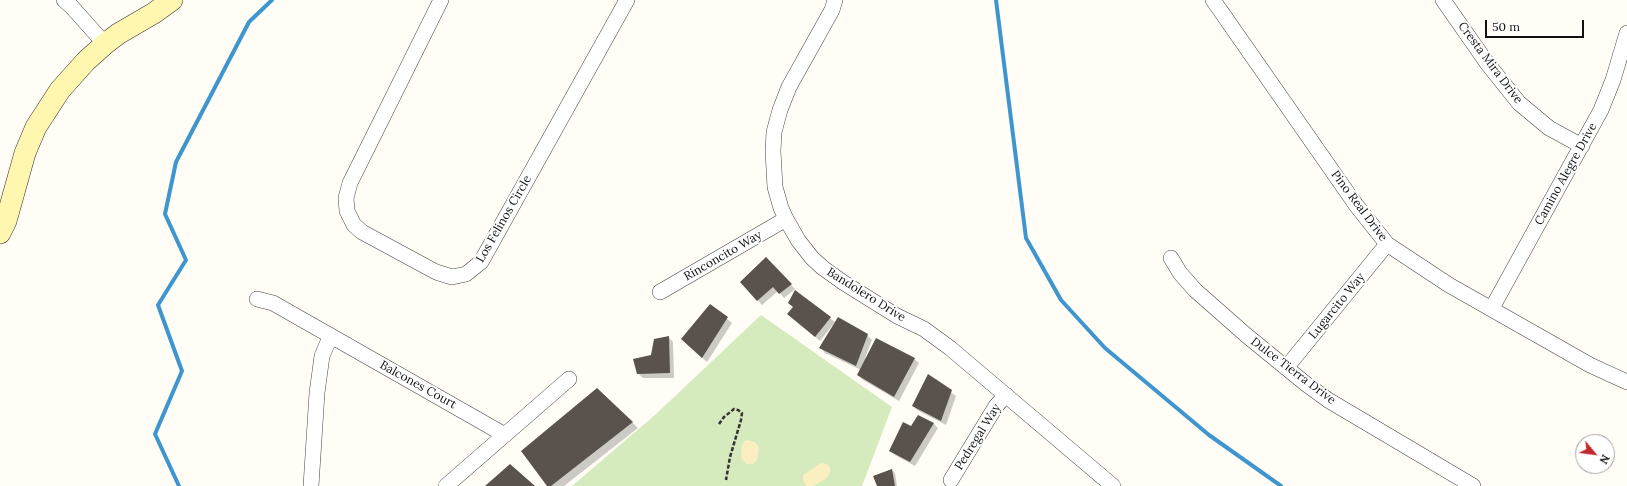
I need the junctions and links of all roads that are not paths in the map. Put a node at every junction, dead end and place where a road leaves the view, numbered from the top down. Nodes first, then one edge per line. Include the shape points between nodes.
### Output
1 (64, 0) edge
2 (172, 0) edge
3 (441, 0) edge
4 (627, 0) edge
5 (1213, 0) edge
6 (1443, 0) edge
7 (836, 3) edge
8 (1627, 33) edge
9 (105, 44) junction
10 (1582, 146) junction
11 (786, 219) junction
12 (0, 233) edge
13 (1387, 244) junction
14 (1172, 258) dead end
15 (660, 292) dead end
16 (257, 299) dead end
17 (1492, 308) junction
18 (330, 337) junction
19 (1286, 368) junction
20 (569, 379) dead end
21 (1627, 382) edge
22 (1006, 394) junction
23 (505, 435) junction
24 (951, 480) dead end
25 (311, 486) edge
26 (446, 486) edge
27 (1113, 486) edge
28 (1473, 486) edge

1 - 9 street
2 - 9 street
3 - 4 street, Los Felinos Circle via 350,183 346,198 347,211 354,225 362,232 436,272 452,277 466,274 481,262
5 - 13 street, Pino Real Drive via 1356,205
6 - 10 street, Cresta Mira Drive via 1519,103 1549,128
7 - 11 street, Bandolero Drive via 789,87 774,132 775,187
8 - 10 street, Camino Alegre Drive via 1613,80
9 - 12 street via 60,90 36,127 24,153 6,221
10 - 17 street, Camino Alegre Drive
11 - 15 street, Rinconcito Way
11 - 22 street, Bandolero Drive via 798,240 823,268 897,316 940,340
13 - 17 street, Pino Real Drive via 1449,285
13 - 19 street, Lugarcito Way
14 - 19 street, Dulce Tierra Drive via 1180,273 1195,290
16 - 18 street, Balcones Court via 273,303
17 - 21 street, Pino Real Drive via 1590,365
18 - 23 street, Balcones Court
18 - 25 street via 322,356 317,393
19 - 28 street, Dulce Tierra Drive via 1328,400
20 - 23 street
22 - 24 street, Pedregal Way
22 - 27 street, Bandolero Drive
23 - 26 street

